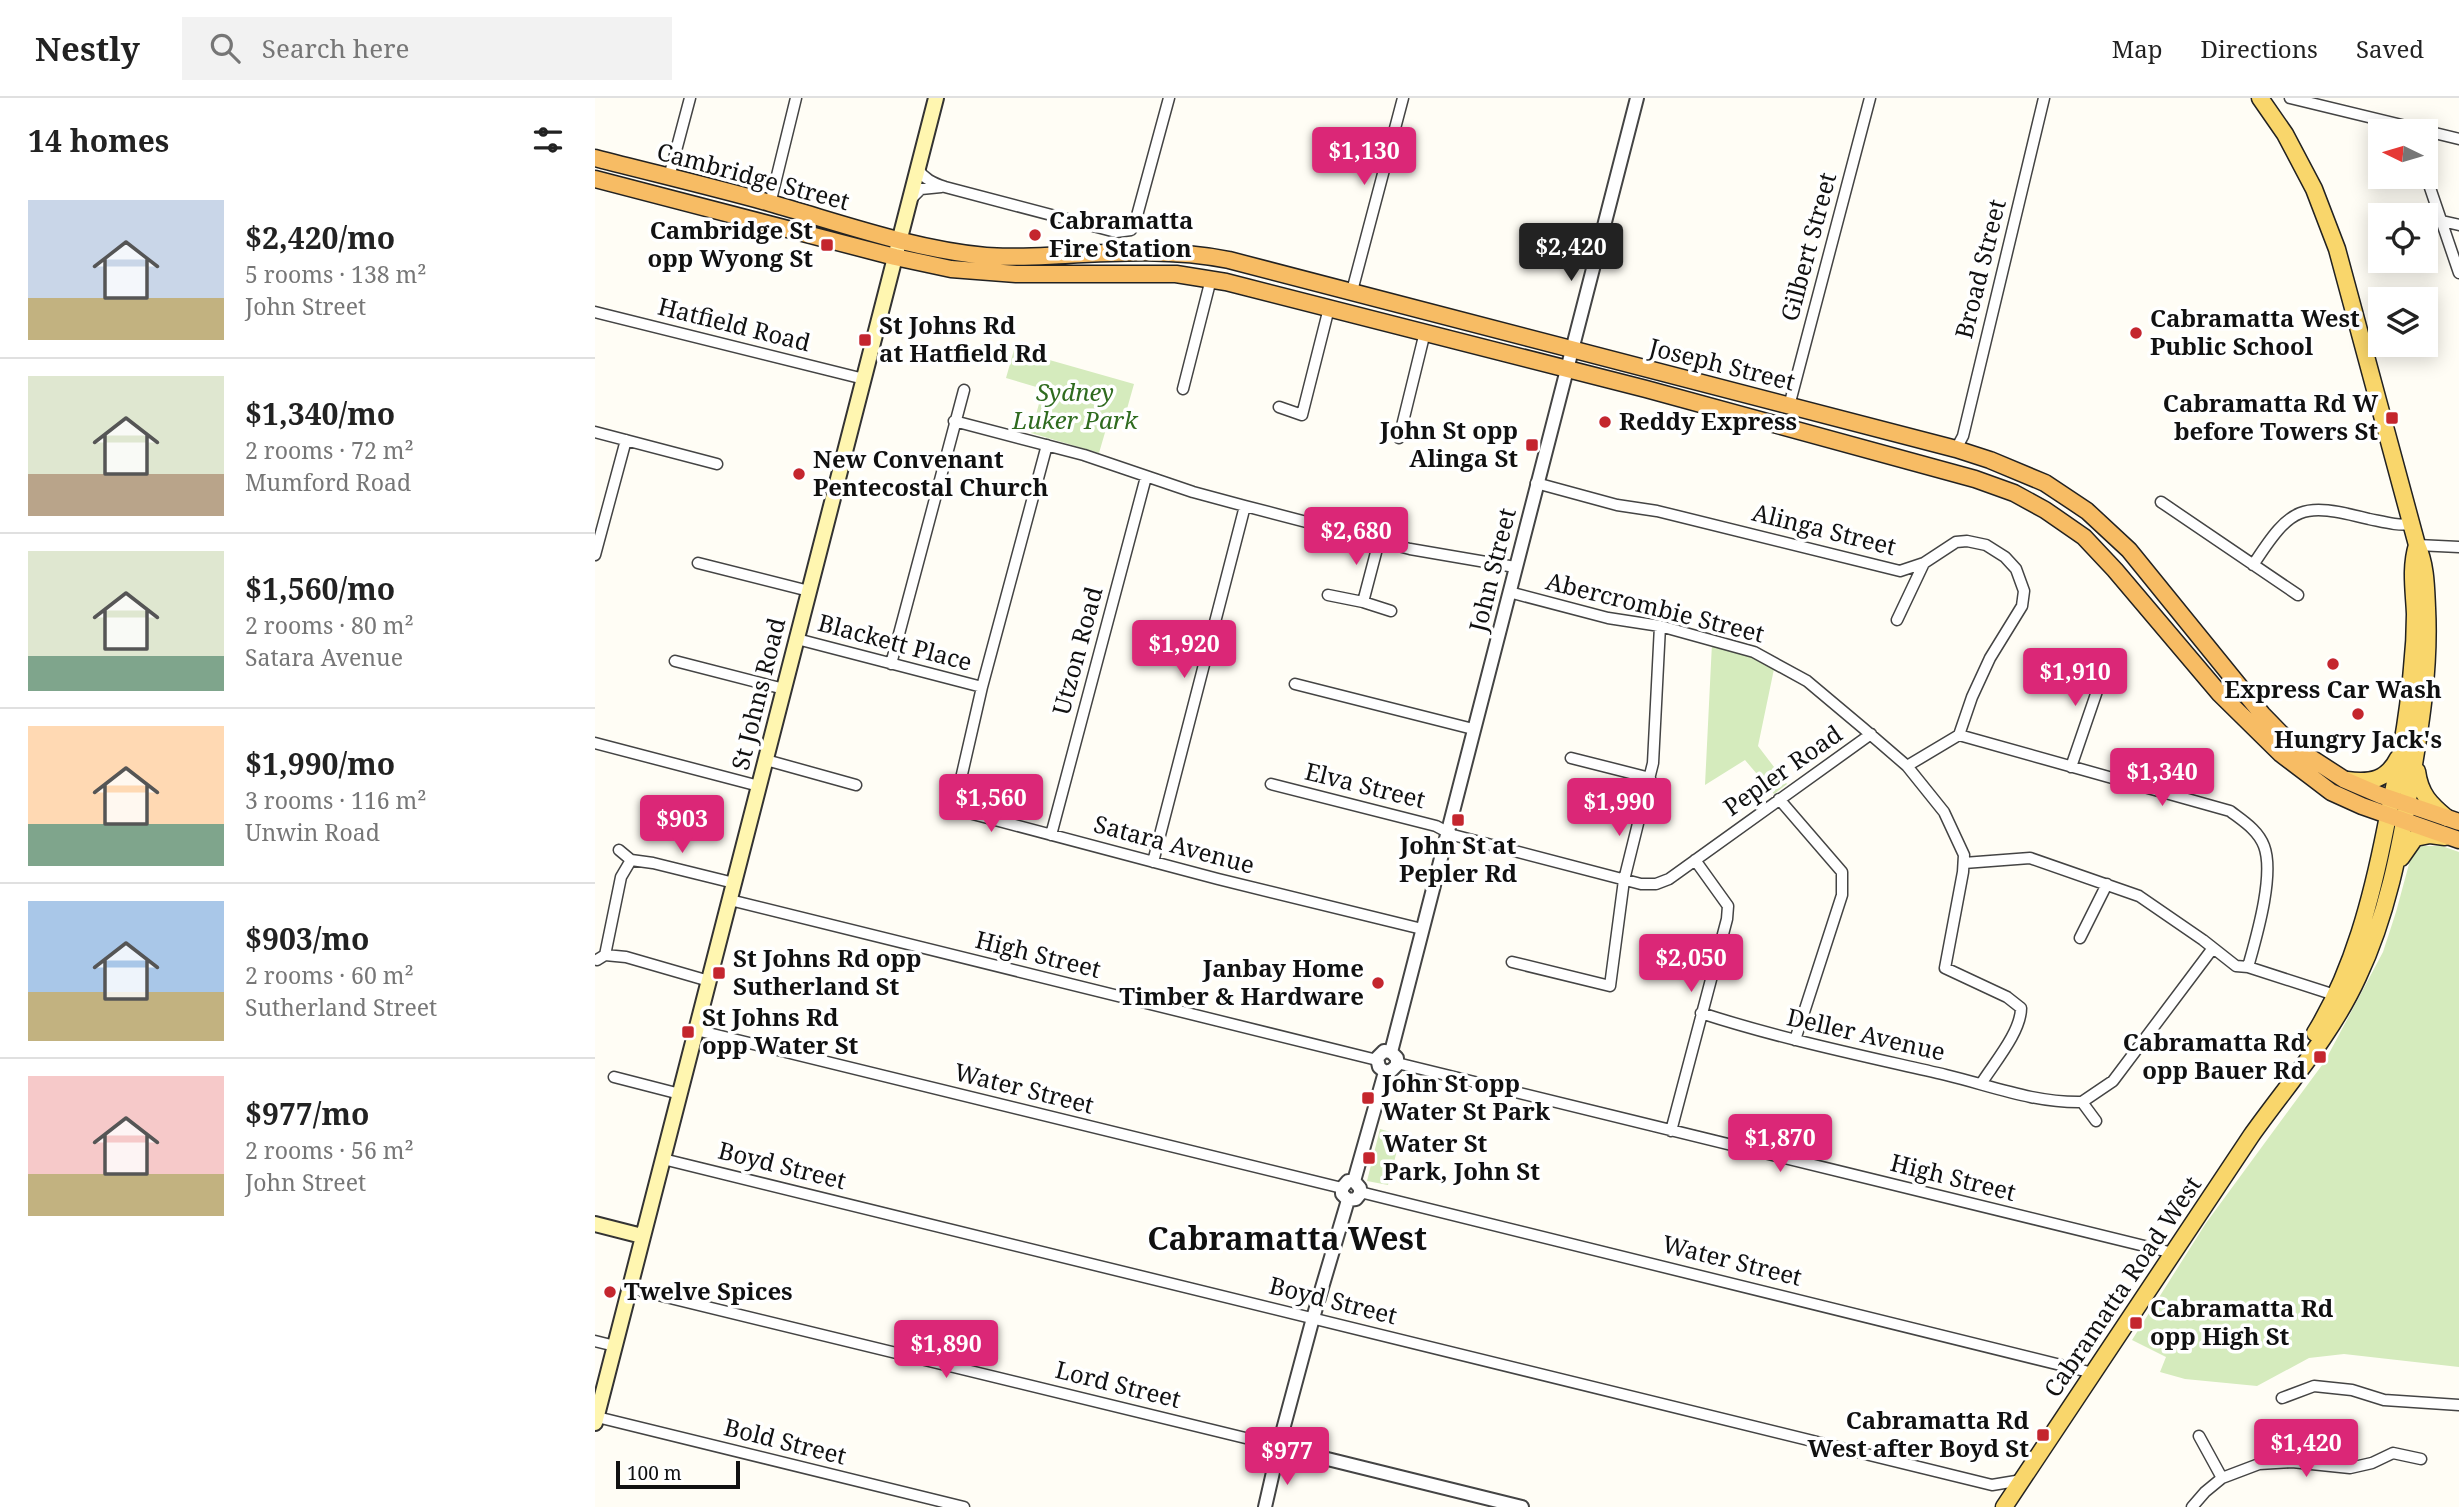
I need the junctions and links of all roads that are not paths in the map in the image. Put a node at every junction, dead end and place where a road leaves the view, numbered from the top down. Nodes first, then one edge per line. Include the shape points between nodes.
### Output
1 (690, 98) edge
2 (796, 98) edge
3 (936, 98) edge
4 (1169, 98) edge
5 (1403, 98) edge
6 (1637, 98) edge
7 (1870, 98) edge
8 (2044, 98) edge
9 (2260, 98) edge
10 (2290, 98) edge
11 (2371, 119) edge
12 (2438, 135) edge
13 (2459, 139) edge
14 (595, 158) edge
15 (918, 168) junction
16 (669, 177) junction
17 (595, 179) edge
18 (945, 187) junction
19 (2431, 189) edge
20 (909, 200) junction
21 (770, 204) junction
22 (2442, 221) junction
23 (2459, 225) edge
24 (899, 240) junction
25 (895, 257) junction
26 (2459, 273) edge
27 (1210, 279) junction
28 (1352, 291) junction
29 (1329, 308) junction
30 (595, 312) edge
31 (1425, 332) junction
32 (1570, 350) junction
33 (1565, 369) junction
34 (864, 379) junction
35 (1183, 389) dead end
36 (964, 390) dead end
37 (1789, 406) junction
38 (1279, 407) dead end
39 (954, 421) junction
40 (595, 432) edge
41 (1399, 438) dead end
42 (626, 440) junction
43 (1047, 444) junction
44 (1956, 449) junction
45 (716, 464) dead end
46 (1146, 477) junction
47 (1536, 484) junction
48 (2161, 502) dead end
49 (1245, 506) junction
50 (2412, 524) junction
51 (597, 537) edge
52 (1379, 541) junction
53 (2417, 545) junction
54 (2459, 547) edge
55 (595, 555) edge
56 (698, 563) dead end
57 (1924, 563) junction
58 (2253, 565) junction
59 (1515, 567) junction
60 (809, 591) junction
61 (1509, 592) junction
62 (1328, 595) dead end
63 (2298, 595) dead end
64 (1363, 602) junction
65 (1391, 611) dead end
66 (1897, 620) dead end
67 (1660, 626) junction
68 (797, 639) junction
69 (2108, 659) dead end
70 (675, 661) dead end
71 (891, 664) junction
72 (1295, 684) dead end
73 (982, 687) junction
74 (784, 689) junction
75 (1473, 729) junction
76 (1871, 734) junction
77 (1959, 735) junction
78 (595, 743) edge
79 (2408, 754) junction
80 (1571, 758) dead end
81 (766, 760) junction
82 (1907, 766) junction
83 (2071, 766) junction
84 (1650, 778) junction
85 (2345, 780) junction
86 (1271, 784) dead end
87 (856, 785) dead end
88 (759, 786) junction
89 (1779, 799) junction
90 (2400, 802) junction
91 (2396, 819) junction
92 (2453, 820) edge
93 (1446, 831) junction
94 (1051, 835) junction
95 (2455, 839) edge
96 (619, 850) dead end
97 (631, 860) junction
98 (1695, 860) junction
99 (1153, 862) junction
100 (1964, 863) junction
101 (2394, 873) junction
102 (1624, 880) junction
103 (734, 883) junction
104 (2107, 884) junction
105 (730, 900) junction
106 (1422, 929) junction
107 (2080, 938) dead end
108 (2213, 948) junction
109 (601, 957) edge
110 (1512, 962) dead end
111 (2248, 967) junction
112 (709, 981) junction
113 (2340, 997) junction
114 (1701, 1013) junction
115 (696, 1030) junction
116 (1795, 1040) junction
117 (1394, 1058) junction
118 (1377, 1060) junction
119 (1385, 1072) junction
120 (614, 1077) dead end
121 (1981, 1084) junction
122 (680, 1094) junction
123 (2082, 1102) junction
124 (2096, 1121) dead end
125 (1671, 1131) junction
126 (663, 1159) junction
127 (1357, 1187) junction
128 (1345, 1194) junction
129 (595, 1224) edge
130 (642, 1236) junction
131 (2173, 1254) junction
132 (629, 1288) junction
133 (1313, 1318) junction
134 (595, 1341) edge
135 (615, 1346) junction
136 (2094, 1373) junction
137 (2281, 1398) dead end
138 (2459, 1405) edge
139 (596, 1420) edge
140 (2199, 1436) dead end
141 (1275, 1441) junction
142 (1291, 1450) junction
143 (2421, 1458) dead end
144 (1276, 1459) junction
145 (2223, 1478) junction
146 (2022, 1479) junction
147 (1991, 1485) junction
148 (2005, 1506) edge
149 (964, 1507) edge
150 (1265, 1507) edge
151 (1522, 1507) edge
152 (2192, 1507) edge

1 - 16 street
2 - 21 street
3 - 15 main road, St Johns Road
4 - 18 street via 1131,230 1116,232
5 - 28 street
6 - 32 street, John Street
7 - 37 street, Gilbert Street
8 - 44 street, Broad Street via 1963,436
9 - 50 main road, Cabramatta Road West via 2305,171 2337,249
10 - 11 street
12 - 13 street
14 - 16 highway, Cambridge Street
15 - 18 street via 932,183
15 - 20 main road, St Johns Road
16 - 21 highway, Cambridge Street
17 - 25 highway, Cambridge Street
18 - 20 street via 921,189
19 - 22 street
20 - 24 main road, St Johns Road
21 - 24 highway, Cambridge Street
22 - 23 street
22 - 26 street
24 - 25 main road, St Johns Road
24 - 28 highway, Joseph Street via 989,256 1196,254
25 - 27 highway, Joseph Street via 988,273 1159,274
25 - 34 main road, St Johns Road
27 - 29 highway, Joseph Street
27 - 35 street
28 - 32 highway, Joseph Street
29 - 31 highway, Joseph Street
29 - 38 street via 1302,415
30 - 34 street, Hatfield Road
31 - 33 highway, Joseph Street
31 - 41 street
32 - 33 street, John Street
32 - 37 highway, Joseph Street
33 - 47 street, John Street
33 - 91 highway, Joseph Street via 2014,492 2084,537 2220,694 2281,754 2332,792
34 - 60 main road, St Johns Road
36 - 39 street
37 - 44 highway, Joseph Street
39 - 43 street
39 - 71 street
40 - 42 street
42 - 45 street
42 - 51 street
43 - 46 street
43 - 73 street, Satara Avenue
44 - 85 highway, Joseph Street via 2045,483 2087,511 2129,550 2262,714 2294,747
46 - 49 street
46 - 94 street, Utzon Road
47 - 57 street, Alinga Street via 1900,571
47 - 59 street, John Street
48 - 58 street
49 - 52 street
49 - 99 street
50 - 53 main road, Cabramatta Road West
50 - 58 street via 2399,526 2309,509 2285,522
51 - 55 street
52 - 59 street
52 - 64 street
53 - 54 street
53 - 79 main road, Cabramatta Road West via 2423,559 2427,660
56 - 60 street
57 - 66 street
57 - 77 street, Alinga Street via 1956,542 1986,545 2016,569 2024,591 2022,606 1990,658
58 - 63 street
59 - 61 street, John Street
60 - 68 main road, St Johns Road
61 - 67 street, Abercrombie Street
61 - 75 street, John Street
62 - 64 street
64 - 65 street
67 - 76 street, Abercrombie Street via 1736,645 1773,661 1807,681
67 - 84 street
68 - 71 street, Blackett Place
68 - 74 main road, St Johns Road
69 - 83 street
70 - 74 street
71 - 73 street, Blackett Place
72 - 75 street
73 - 94 street, Satara Avenue via 954,809
74 - 81 main road, St Johns Road
75 - 93 street, John Street
76 - 82 street, Abercrombie Street
76 - 89 street, Pepler Road
77 - 82 street
77 - 83 street
78 - 88 street
79 - 85 main road via 2381,778
79 - 90 main road, Cabramatta Road West
79 - 92 main road via 2421,792
80 - 84 street
81 - 87 street
81 - 88 main road, St Johns Road
82 - 100 street, Abercrombie Street via 1944,812
83 - 111 street via 2230,811 2253,828 2264,847 2267,865 2261,917
84 - 102 street
85 - 90 highway, Joseph Street
86 - 93 street, Elva Street
88 - 103 main road, St Johns Road
89 - 98 street, Pepler Road
89 - 116 street via 1844,880
90 - 91 main road, Cabramatta Road West
90 - 92 highway, Joseph Street
91 - 95 highway, Joseph Street
91 - 101 main road, Cabramatta Road West
91 - 113 main road, Cabramatta Road West
93 - 102 street, Pepler Road
93 - 106 street, John Street
94 - 99 street, Satara Avenue
95 - 101 main road via 2415,838
96 - 97 street
97 - 103 street
97 - 109 street via 621,877
98 - 102 street, Pepler Road via 1656,884
98 - 114 street via 1728,906
99 - 106 street, Satara Avenue
100 - 104 street via 2030,858
100 - 121 street, Abercrombie Street via 1945,968 2021,1007 2014,1032
101 - 113 main road, Cabramatta Road West via 2368,955
102 - 110 street via 1610,986
103 - 105 main road, St Johns Road
104 - 107 street
104 - 108 street via 2139,896
105 - 112 main road, St Johns Road
105 - 118 street, High Street
106 - 117 street, John Street
108 - 111 street via 2236,966
108 - 123 street via 2113,1081
109 - 112 street via 626,957
111 - 113 street
112 - 115 main road, St Johns Road
113 - 131 main road, Cabramatta Road West via 2282,1093
114 - 116 street, Deller Avenue
114 - 125 street
115 - 122 main road, St Johns Road
115 - 128 street, Water Street
116 - 121 street, Deller Avenue
117 - 118 street via 1381,1053
117 - 119 street via 1395,1068
117 - 125 street, High Street
118 - 119 street
119 - 127 street
120 - 122 street
121 - 123 street, Deller Avenue via 2021,1097
122 - 126 main road, St Johns Road
123 - 124 street
125 - 131 street, High Street
126 - 130 main road, St Johns Road
126 - 133 street, Boyd Street
127 - 128 street via 1356,1199
127 - 136 street, Water Street
128 - 133 street
129 - 130 main road
130 - 132 main road, St Johns Road
131 - 136 main road, Cabramatta Road West
132 - 135 main road, St Johns Road
132 - 141 street, Lord Street
133 - 141 street
133 - 147 street, Boyd Street
134 - 135 street
135 - 139 main road, St Johns Road
136 - 146 main road, Cabramatta Road West
137 - 138 street via 2314,1386 2353,1390 2384,1400
139 - 149 street, Bold Street
140 - 145 street
141 - 142 street via 1290,1443
141 - 144 street via 1270,1454
142 - 144 street via 1284,1459
142 - 151 street
143 - 145 street via 2393,1453 2350,1468 2270,1462
144 - 150 street
145 - 152 street
146 - 147 street, Boyd Street
146 - 148 main road, Cabramatta Road West
147 - 148 street

